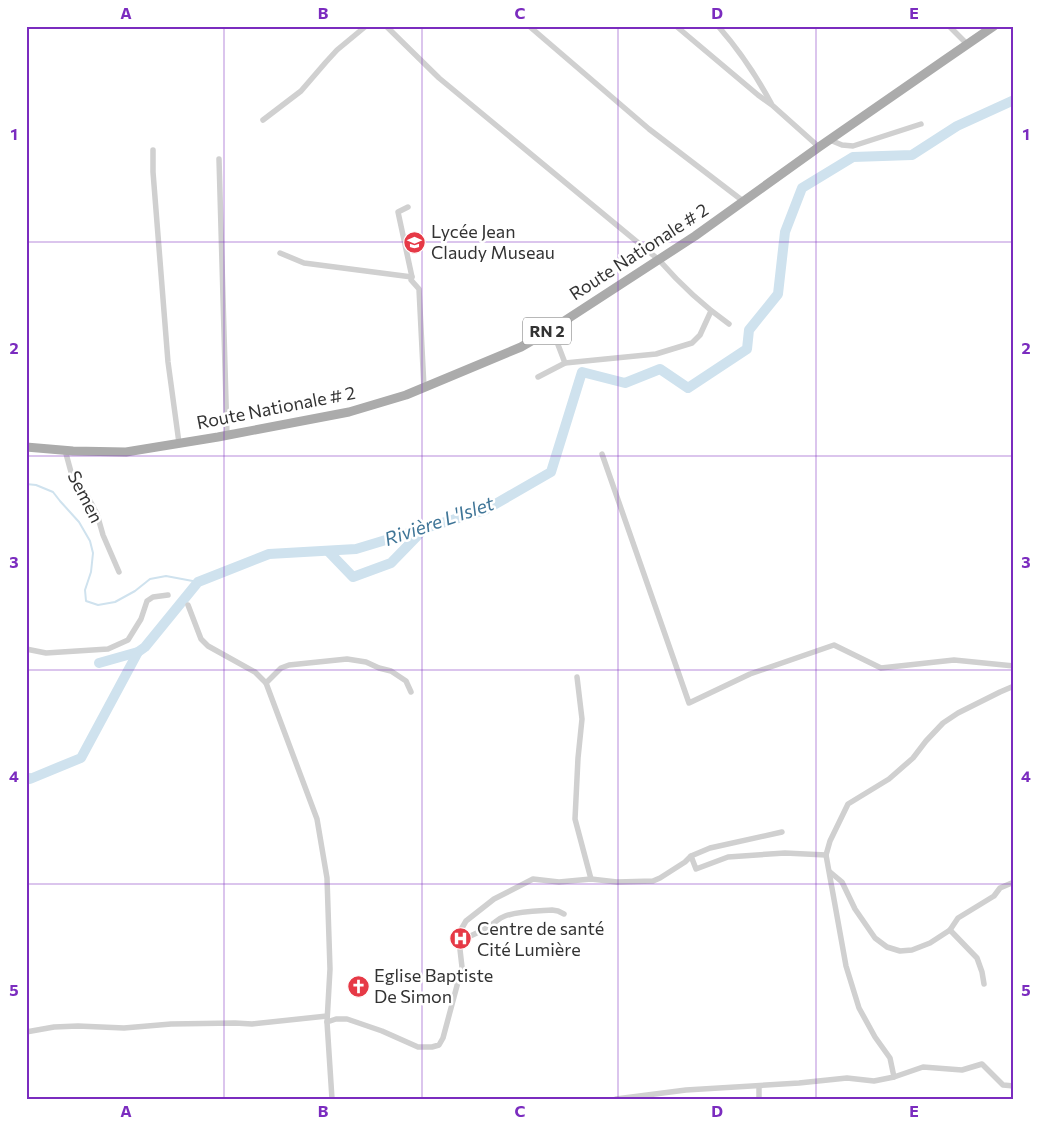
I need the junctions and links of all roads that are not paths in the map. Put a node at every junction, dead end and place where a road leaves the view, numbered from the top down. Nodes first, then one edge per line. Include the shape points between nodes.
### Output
1 (366, 26) edge
2 (386, 26) edge
3 (529, 26) edge
4 (676, 26) edge
5 (718, 26) edge
6 (949, 26) edge
7 (994, 26) edge
8 (968, 44) junction
9 (772, 104) junction
10 (262, 120) dead end
11 (921, 124) dead end
12 (830, 140) junction
13 (819, 147) junction
14 (153, 150) dead end
15 (218, 160) dead end
16 (743, 201) junction
17 (408, 206) dead end
18 (280, 253) dead end
19 (659, 260) junction
20 (412, 277) junction
21 (711, 312) junction
22 (729, 324) dead end
23 (552, 329) junction
24 (565, 363) junction
25 (538, 377) dead end
26 (424, 388) junction
27 (227, 436) junction
28 (179, 443) junction
29 (26, 447) edge
30 (65, 450) junction
31 (602, 454) dead end
32 (119, 572) dead end
33 (168, 595) dead end
34 (188, 605) dead end
35 (26, 648) edge
36 (1014, 666) edge
37 (577, 677) dead end
38 (266, 683) junction
39 (1014, 686) edge
40 (411, 692) dead end
41 (782, 832) dead end
42 (826, 855) junction
43 (691, 856) junction
44 (830, 872) junction
45 (591, 879) junction
46 (1014, 882) edge
47 (564, 914) dead end
48 (950, 930) junction
49 (459, 941) junction
50 (984, 984) dead end
51 (327, 1019) junction
52 (26, 1032) edge
53 (894, 1077) junction
54 (759, 1086) junction
55 (1014, 1086) edge
56 (332, 1099) edge
57 (616, 1099) edge
58 (759, 1099) edge

1 - 10 street via 337,50 300,91
2 - 19 street via 439,78
3 - 16 street via 649,129
4 - 9 street
5 - 9 street via 742,55
6 - 8 street
7 - 8 main road, Route Nationale # 2 / RN 2
8 - 12 main road, Route Nationale # 2 / RN 2
9 - 13 street
11 - 12 street via 853,146 842,146
12 - 13 main road, Route Nationale # 2 / RN 2
13 - 16 main road, Route Nationale # 2 / RN 2
14 - 28 street via 168,362
15 - 27 street
16 - 19 main road, Route Nationale # 2 / RN 2
17 - 20 street via 398,212
18 - 20 street via 304,263
19 - 21 street
19 - 23 main road, Route Nationale # 2 / RN 2
20 - 26 street via 419,289
21 - 22 street
21 - 24 street via 700,335 692,343 656,354
23 - 24 street
23 - 26 main road, Route Nationale # 2 / RN 2 via 521,347
24 - 25 street
26 - 27 main road, Route Nationale # 2 / RN 2 via 349,412
27 - 28 main road, Route Nationale # 2 / RN 2
28 - 30 main road, Route Nationale # 2 / RN 2 via 126,452
29 - 30 main road, Route Nationale # 2 / RN 2
30 - 32 street, Semen via 71,472 90,499
31 - 36 street via 689,703 750,674 834,645 881,668 954,660
33 - 35 street via 147,601 128,640 108,649 46,654
34 - 38 street via 201,639 255,672
37 - 45 street via 582,719 575,819
38 - 40 street via 289,665 347,659 391,671 406,681
38 - 51 street via 317,819 327,878 330,969
39 - 42 street via 943,723 889,779 848,804
41 - 43 street via 718,846
42 - 43 street via 785,853 728,857 696,869
42 - 44 street
43 - 45 street via 653,880 617,882
44 - 48 street via 842,882 854,909 875,938 887,947 912,950
44 - 53 street via 846,966 859,1008 890,1058
45 - 49 street via 559,882 532,879 494,898 466,921 459,933
46 - 48 street via 1000,888 994,896 958,918
47 - 49 street via 552,910 506,915
48 - 50 street via 977,958
49 - 51 street via 462,968 439,1044 432,1048 418,1047 347,1019
51 - 52 street via 124,1028 54,1027
51 - 56 street
53 - 54 street via 874,1081 847,1078
53 - 55 street via 923,1067 962,1070 982,1064 1003,1085
54 - 57 street via 686,1090
54 - 58 street

